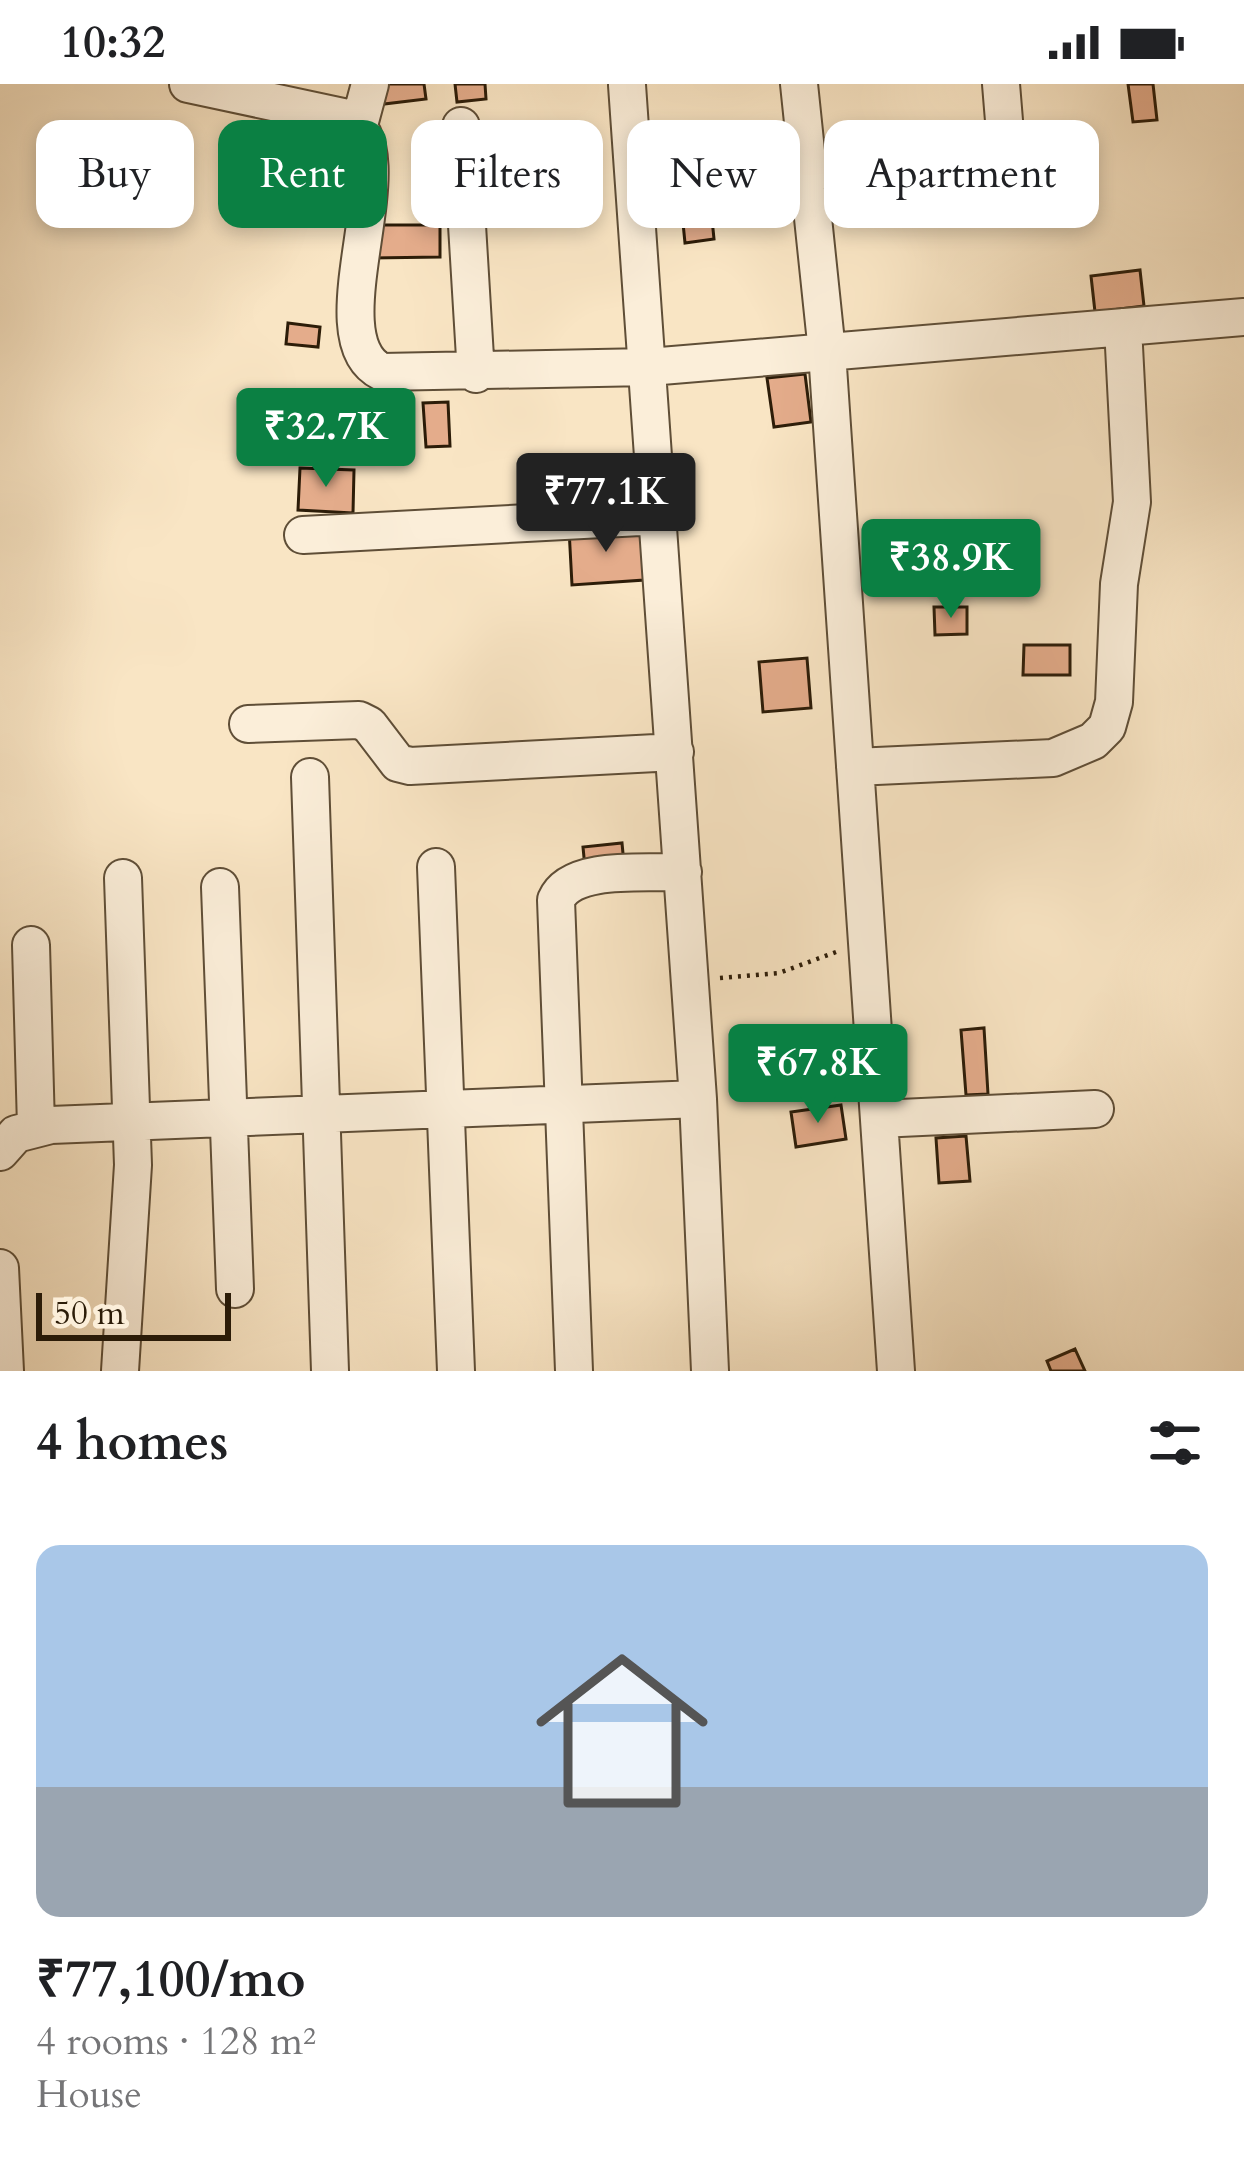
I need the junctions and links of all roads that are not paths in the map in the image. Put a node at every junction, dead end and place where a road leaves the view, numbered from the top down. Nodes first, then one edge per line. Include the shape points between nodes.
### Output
1 (188, 84) edge
2 (370, 84) edge
3 (799, 84) edge
4 (1001, 84) edge
5 (626, 85) edge
6 (337, 120) edge
7 (359, 120) edge
8 (1004, 120) edge
9 (824, 171) edge
10 (808, 172) junction
11 (363, 228) edge
12 (467, 228) edge
13 (1244, 317) edge
14 (1123, 327) junction
15 (827, 352) junction
16 (649, 367) junction
17 (476, 374) junction
18 (659, 516) junction
19 (303, 535) dead end
20 (248, 724) dead end
21 (675, 752) junction
22 (855, 767) junction
23 (310, 777) dead end
24 (436, 867) dead end
25 (683, 872) junction
26 (123, 878) dead end
27 (220, 887) dead end
28 (31, 945) dead end
29 (698, 1099) junction
30 (563, 1107) junction
31 (1095, 1108) dead end
32 (445, 1111) junction
33 (321, 1116) junction
34 (228, 1119) junction
35 (879, 1119) junction
36 (132, 1122) junction
37 (36, 1127) junction
38 (0, 1152) edge
39 (0, 1268) edge
40 (235, 1289) dead end
41 (5, 1371) edge
42 (120, 1371) edge
43 (330, 1371) edge
44 (456, 1371) edge
45 (574, 1371) edge
46 (710, 1371) edge
47 (896, 1371) edge

1 - 6 street
2 - 7 street
3 - 10 street
4 - 8 street
5 - 16 street
9 - 10 street
10 - 15 street
11 - 17 street via 363,358 403,375
12 - 17 street
13 - 14 street
14 - 15 street
14 - 22 street via 1132,502 1107,727 1052,758
15 - 16 street
15 - 22 street
16 - 17 street
16 - 18 street
18 - 19 street
18 - 21 street
20 - 21 street via 359,720 398,764 410,766
21 - 25 street
22 - 35 street
23 - 33 street
24 - 32 street
25 - 29 street
25 - 30 street via 581,878 561,890
26 - 36 street
27 - 34 street
28 - 37 street
29 - 30 street
29 - 46 street
30 - 32 street
30 - 45 street
31 - 35 street
32 - 33 street
32 - 44 street
33 - 34 street
33 - 43 street
34 - 36 street
34 - 40 street
35 - 47 street
36 - 37 street
36 - 42 street
37 - 38 street
39 - 41 street

